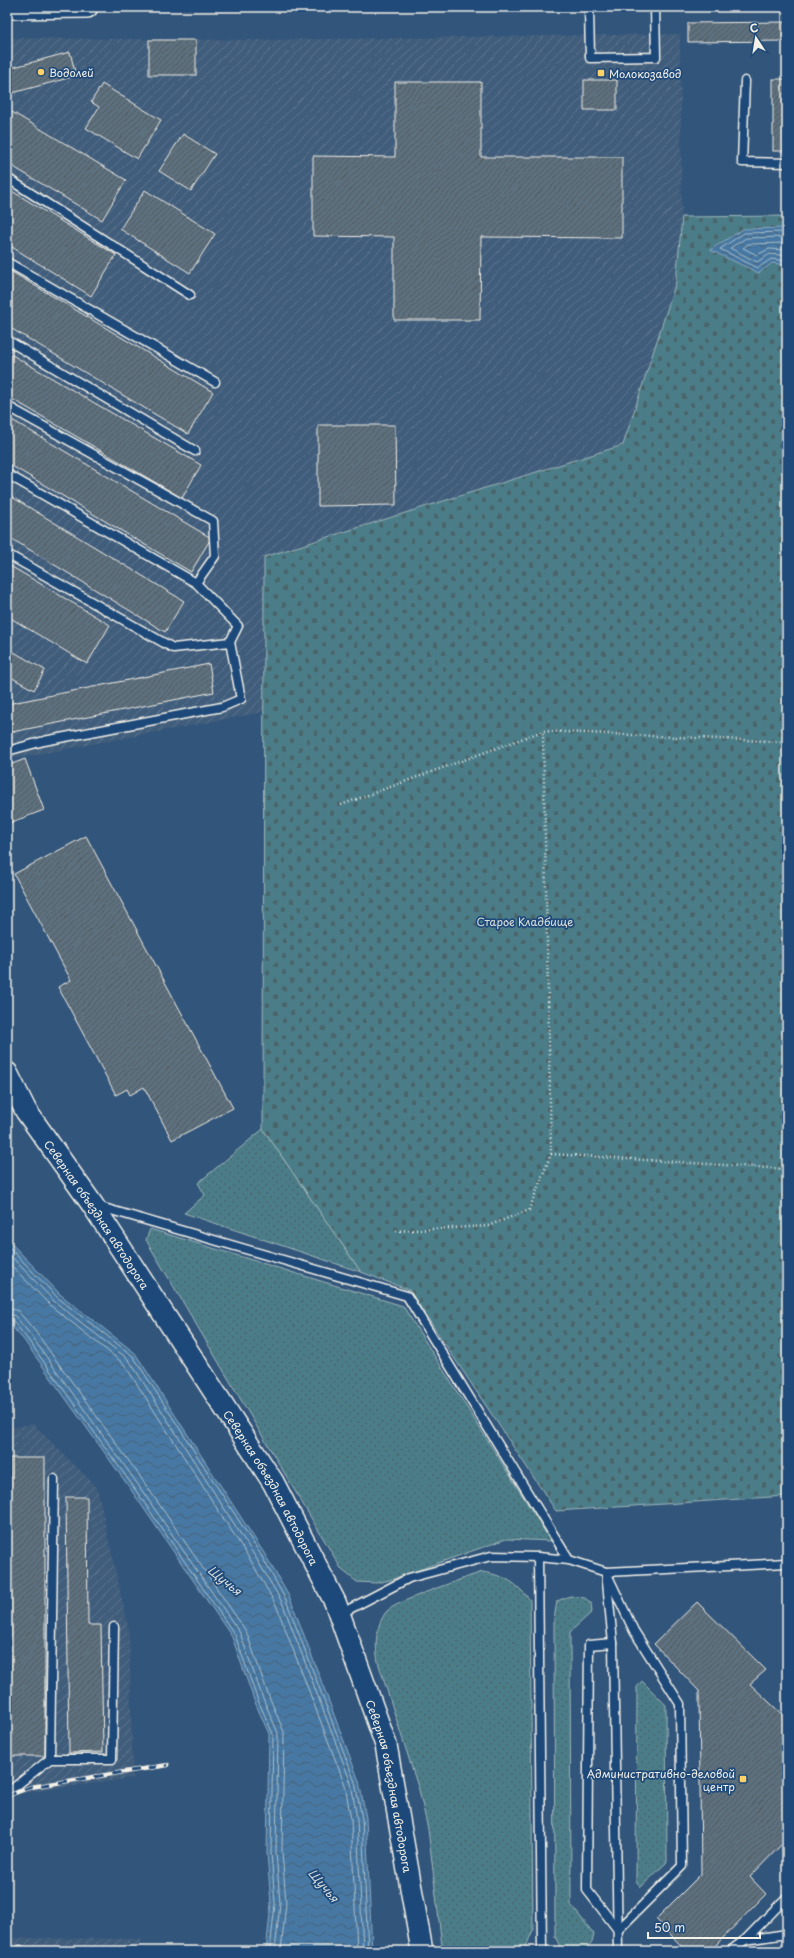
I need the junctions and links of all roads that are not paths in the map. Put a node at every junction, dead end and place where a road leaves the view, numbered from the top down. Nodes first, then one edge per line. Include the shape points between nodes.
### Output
1 (87, 7) edge
2 (589, 7) edge
3 (656, 7) edge
4 (7, 8) edge
5 (745, 81) dead end
6 (787, 163) edge
7 (7, 178) edge
8 (7, 262) edge
9 (190, 295) dead end
10 (7, 340) edge
11 (214, 382) dead end
12 (7, 406) edge
13 (195, 451) dead end
14 (7, 474) edge
15 (7, 554) edge
16 (196, 583) junction
17 (230, 642) junction
18 (7, 751) edge
19 (7, 1073) edge
20 (92, 1204) junction
21 (54, 1480) dead end
22 (538, 1557) junction
23 (569, 1560) junction
24 (787, 1563) edge
25 (606, 1572) junction
26 (340, 1614) junction
27 (114, 1627) dead end
28 (613, 1644) junction
29 (50, 1759) junction
30 (7, 1793) edge
31 (787, 1897) edge
32 (618, 1930) junction
33 (787, 1934) edge
34 (745, 1940) junction
35 (422, 1951) edge
36 (542, 1951) edge
37 (618, 1951) edge
38 (730, 1951) edge

1 - 4 street
2 - 3 lane via 590,58 656,57
5 - 6 lane via 742,162
7 - 9 lane
8 - 11 lane
10 - 13 lane
12 - 16 lane via 214,521 215,556
14 - 16 lane
15 - 17 lane via 173,648
16 - 17 lane via 238,626
17 - 18 lane via 241,699 222,707 44,741
19 - 20 street, Северная объездная автодорога via 26,1112
20 - 23 lane via 408,1296
20 - 26 street, Северная объездная автодорога via 273,1482
21 - 29 lane
22 - 23 lane
22 - 26 lane via 491,1556 410,1578
22 - 36 lane
23 - 25 lane
24 - 25 lane
25 - 28 lane
25 - 32 lane via 634,1631 680,1704 682,1866
26 - 35 street, Северная объездная автодорога via 386,1745
27 - 29 lane via 112,1758
28 - 32 lane
28 - 32 lane via 589,1644 587,1890
29 - 30 lane
31 - 34 lane
32 - 37 lane
33 - 34 lane
34 - 38 lane

